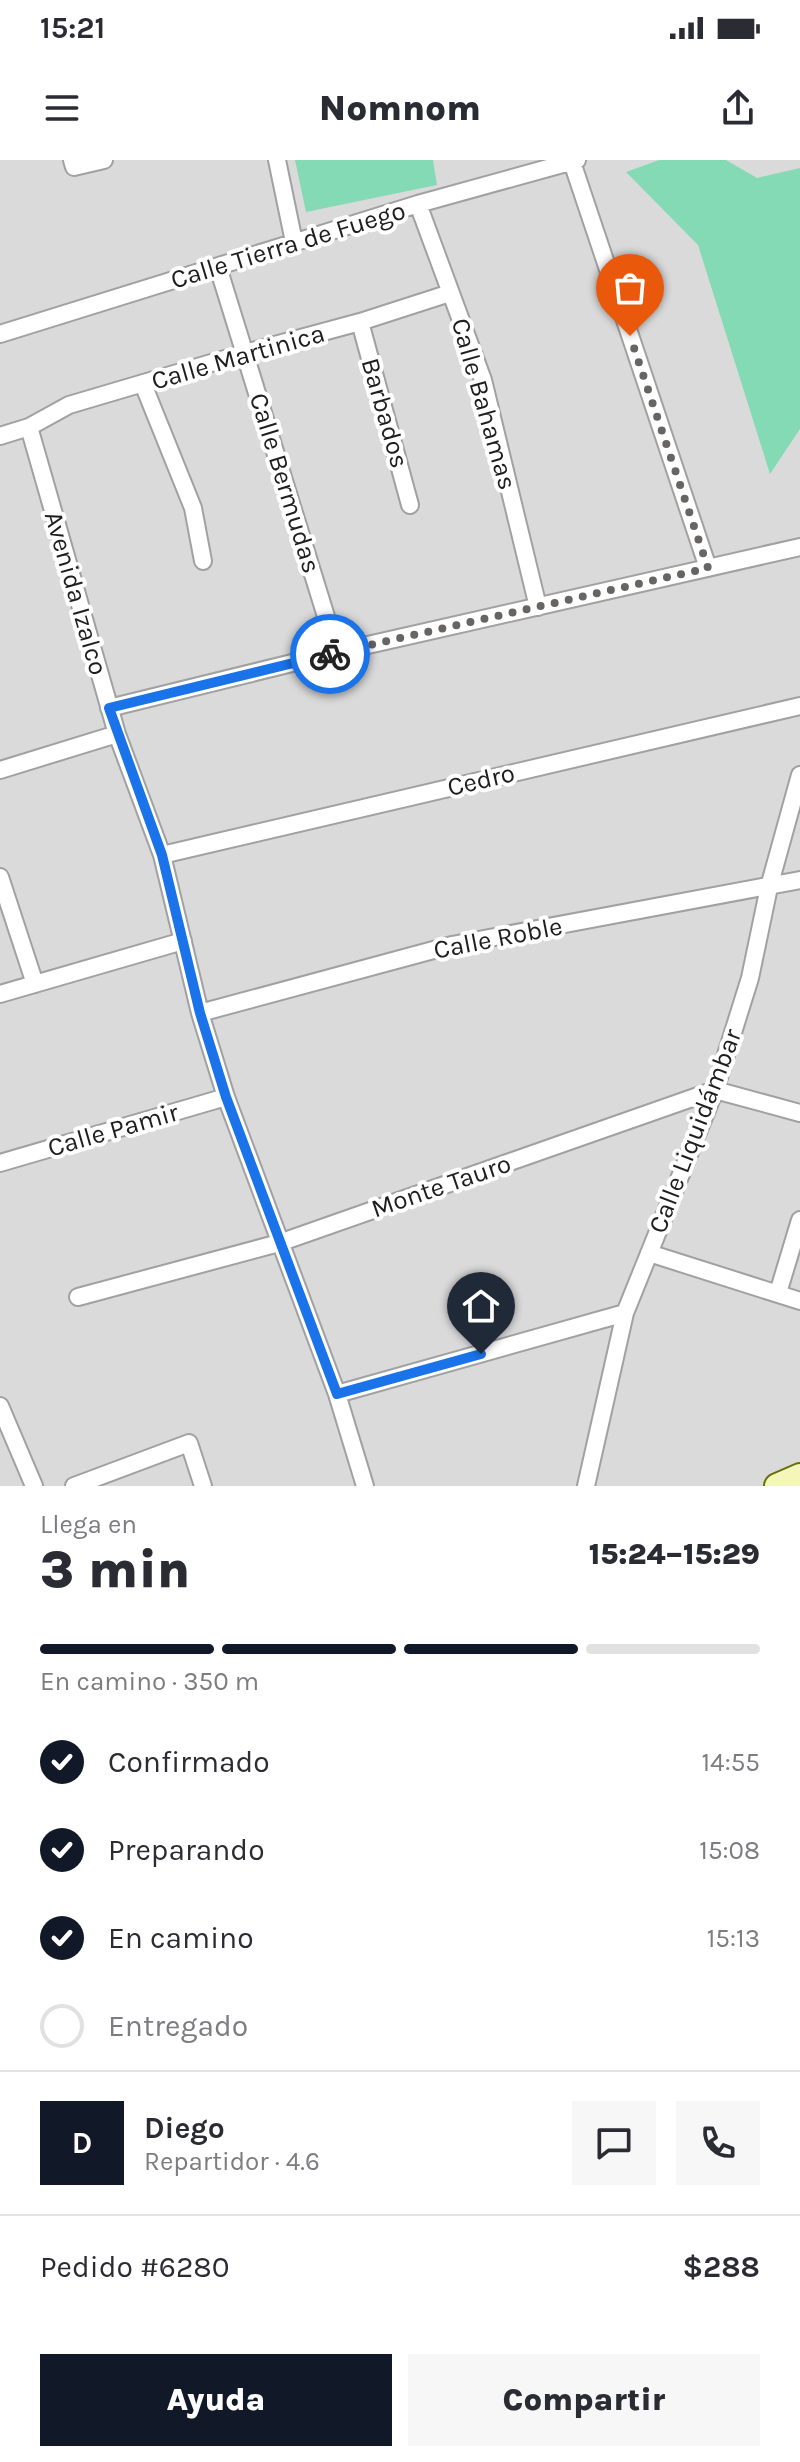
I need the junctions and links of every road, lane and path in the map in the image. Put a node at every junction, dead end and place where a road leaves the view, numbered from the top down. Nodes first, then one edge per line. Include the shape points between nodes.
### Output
1 (104, 160) edge
2 (277, 160) edge
3 (574, 161) edge
4 (73, 164) edge
5 (545, 164) edge
6 (418, 204) junction
7 (294, 242) junction
8 (218, 267) junction
9 (450, 293) junction
10 (360, 322) junction
11 (0, 334) edge
12 (245, 353) junction
13 (143, 384) junction
14 (29, 427) junction
15 (0, 436) edge
16 (410, 505) dead end
17 (800, 547) edge
18 (203, 561) dead end
19 (708, 568) junction
20 (538, 607) junction
21 (337, 652) junction
22 (800, 706) edge
23 (109, 708) junction
24 (117, 734) junction
25 (0, 770) edge
26 (800, 775) edge
27 (162, 855) junction
28 (0, 877) edge
29 (800, 880) edge
30 (769, 887) junction
31 (183, 941) junction
32 (35, 984) junction
33 (0, 994) edge
34 (200, 1013) junction
35 (715, 1090) junction
36 (226, 1097) junction
37 (800, 1113) edge
38 (0, 1163) edge
39 (800, 1220) edge
40 (279, 1243) junction
41 (649, 1253) junction
42 (778, 1293) junction
43 (78, 1297) dead end
44 (800, 1301) edge
45 (625, 1313) junction
46 (337, 1394) junction
47 (0, 1406) edge
48 (800, 1476) edge
49 (34, 1486) edge
50 (74, 1486) edge
51 (203, 1486) edge
52 (365, 1486) edge
53 (586, 1486) edge
54 (777, 1486) edge

1 - 4 street
2 - 7 street
3 - 5 street, Calle Tierra de Fuego
3 - 19 street
5 - 6 street, Calle Tierra de Fuego
6 - 7 street, Calle Tierra de Fuego
6 - 9 street, Calle Bahamas
7 - 8 street, Calle Tierra de Fuego
8 - 11 street, Calle Tierra de Fuego
8 - 12 street, Calle Bermudas
9 - 10 street, Calle Martinica
9 - 20 street, Calle Bahamas via 483,380
10 - 12 street, Calle Martinica
10 - 16 street, Barbados
12 - 13 street, Calle Martinica
12 - 21 street, Calle Bermudas
13 - 14 street, Calle Martinica via 69,405
13 - 18 street via 193,508
14 - 15 street, Calle Martinica
14 - 23 street, Avenida Izalco
17 - 19 street
19 - 20 street
20 - 21 street
21 - 23 street
22 - 27 street, Cedro
23 - 24 street, Avenida Izalco
24 - 25 street
24 - 27 street, Avenida Izalco
26 - 30 street, Calle Liquidámbar
27 - 31 street, Avenida Izalco
28 - 32 street
29 - 30 street, Calle Roble
30 - 34 street, Calle Roble via 452,945
30 - 35 street, Calle Liquidámbar via 750,978
31 - 32 street
31 - 34 street, Avenida Izalco
32 - 33 street
34 - 36 street, Avenida Izalco
35 - 37 street
35 - 40 street, Monte Tauro
35 - 41 street, Calle Liquidámbar
36 - 38 street, Calle Pamir
36 - 40 street, Avenida Izalco
39 - 42 street
40 - 43 street, Monte Tauro
40 - 46 street, Avenida Izalco
41 - 42 street
41 - 45 street, Calle Liquidámbar
42 - 44 street
45 - 46 street
45 - 53 street, Calle Liquidámbar
46 - 52 street, Avenida Izalco
47 - 49 street
48 - 54 main road
50 - 51 street via 189,1443

